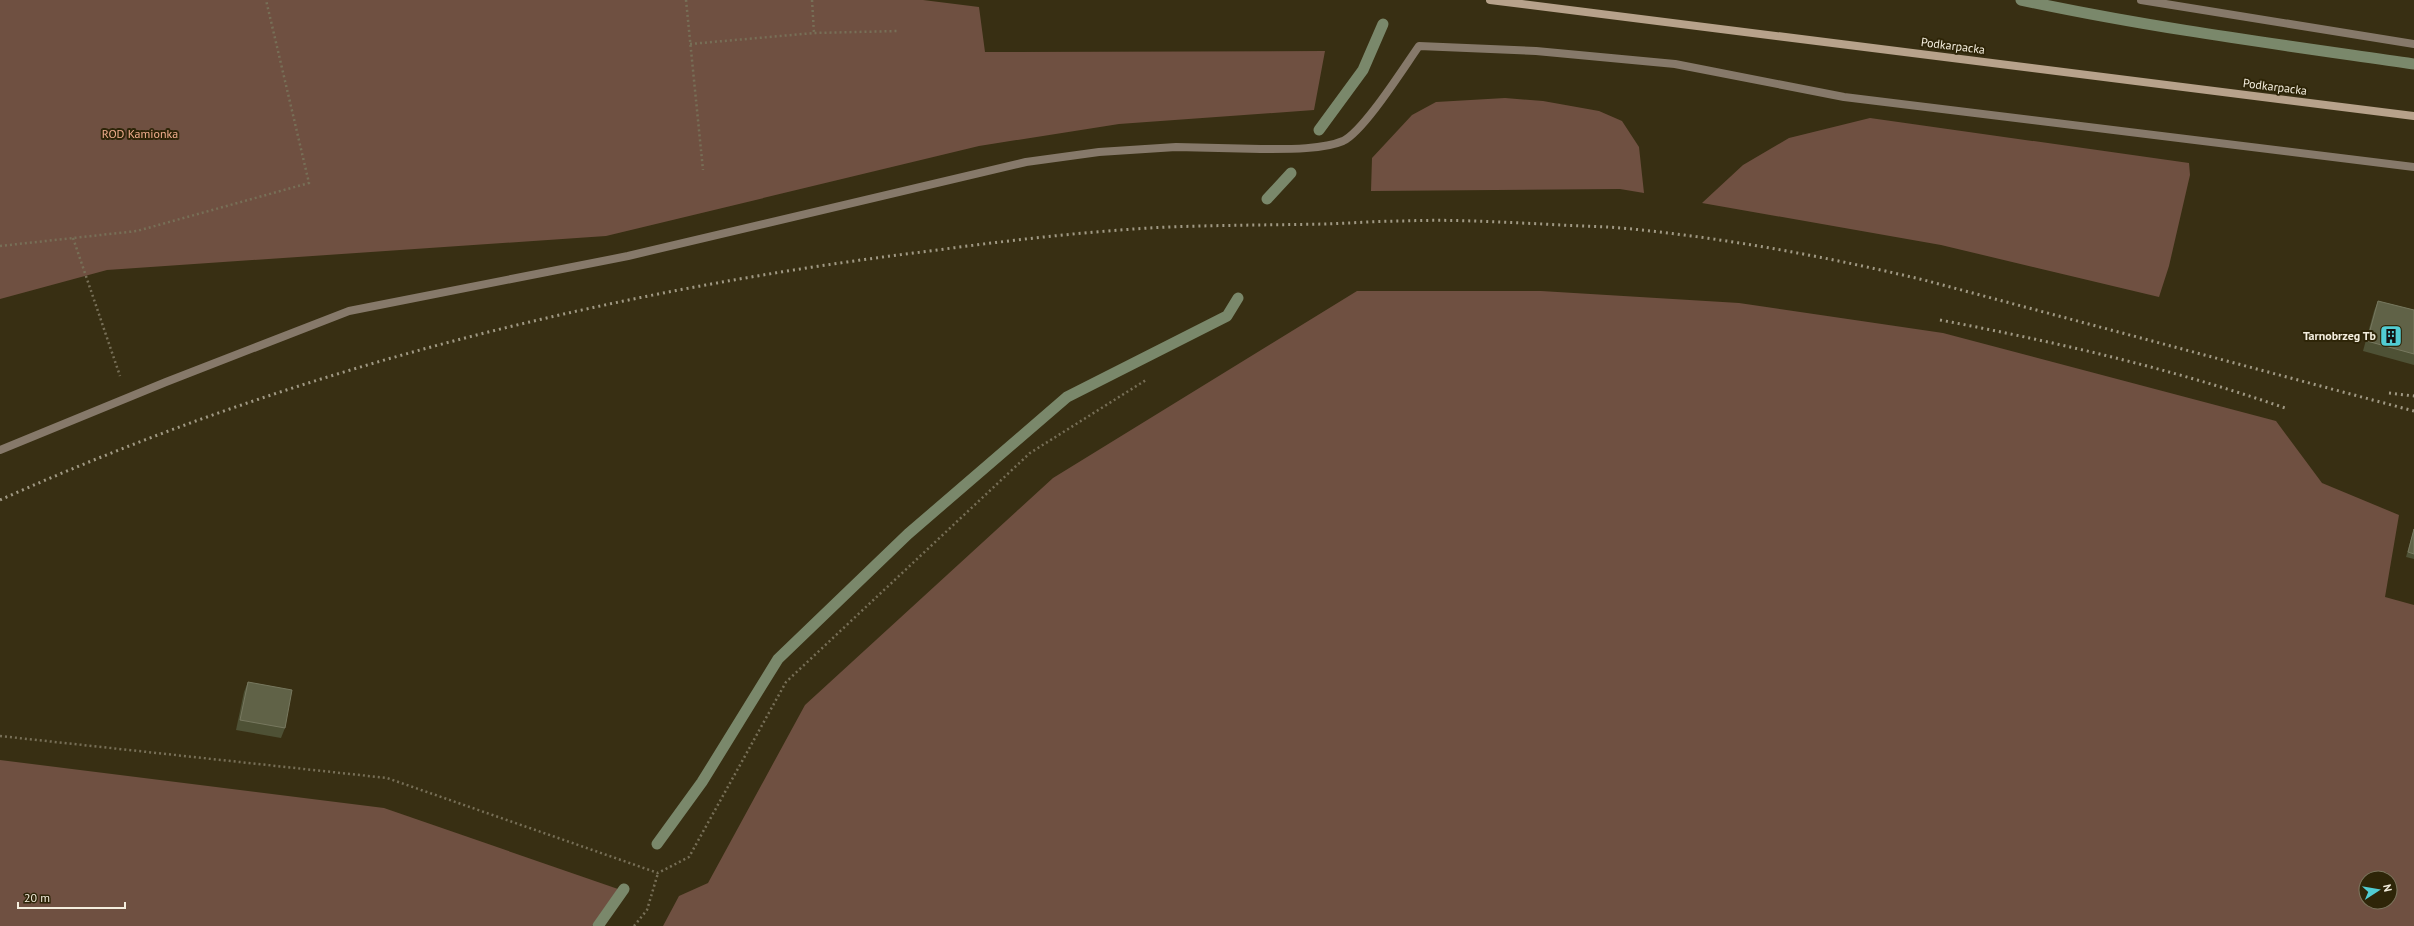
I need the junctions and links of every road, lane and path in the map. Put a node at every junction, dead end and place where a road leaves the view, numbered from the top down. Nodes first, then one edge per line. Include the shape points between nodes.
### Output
1 (266, 0) edge
2 (686, 0) edge
3 (812, 0) edge
4 (1490, 0) edge
5 (2141, 0) edge
6 (898, 31) dead end
7 (814, 33) junction
8 (690, 44) junction
9 (2414, 44) edge
10 (2414, 116) edge
11 (2414, 167) edge
12 (703, 170) dead end
13 (73, 238) junction
14 (0, 246) edge
15 (1146, 380) dead end
16 (128, 398) junction
17 (0, 450) edge
18 (0, 736) edge
19 (658, 873) junction
20 (634, 926) edge

1 - 13 path via 309,184 136,231
2 - 8 path
3 - 7 path
4 - 10 main road, Podkarpacka
5 - 9 street
6 - 7 path
7 - 8 path
8 - 12 path
11 - 16 street via 1844,97 1675,64 1536,51 1419,46 1360,126 1343,141 1305,148 1176,147 1098,152 1026,162 628,256 349,311
13 - 14 path
13 - 16 path
15 - 19 path via 1030,453 786,682 689,857
16 - 17 street
18 - 19 path via 387,778
19 - 20 path via 646,910

